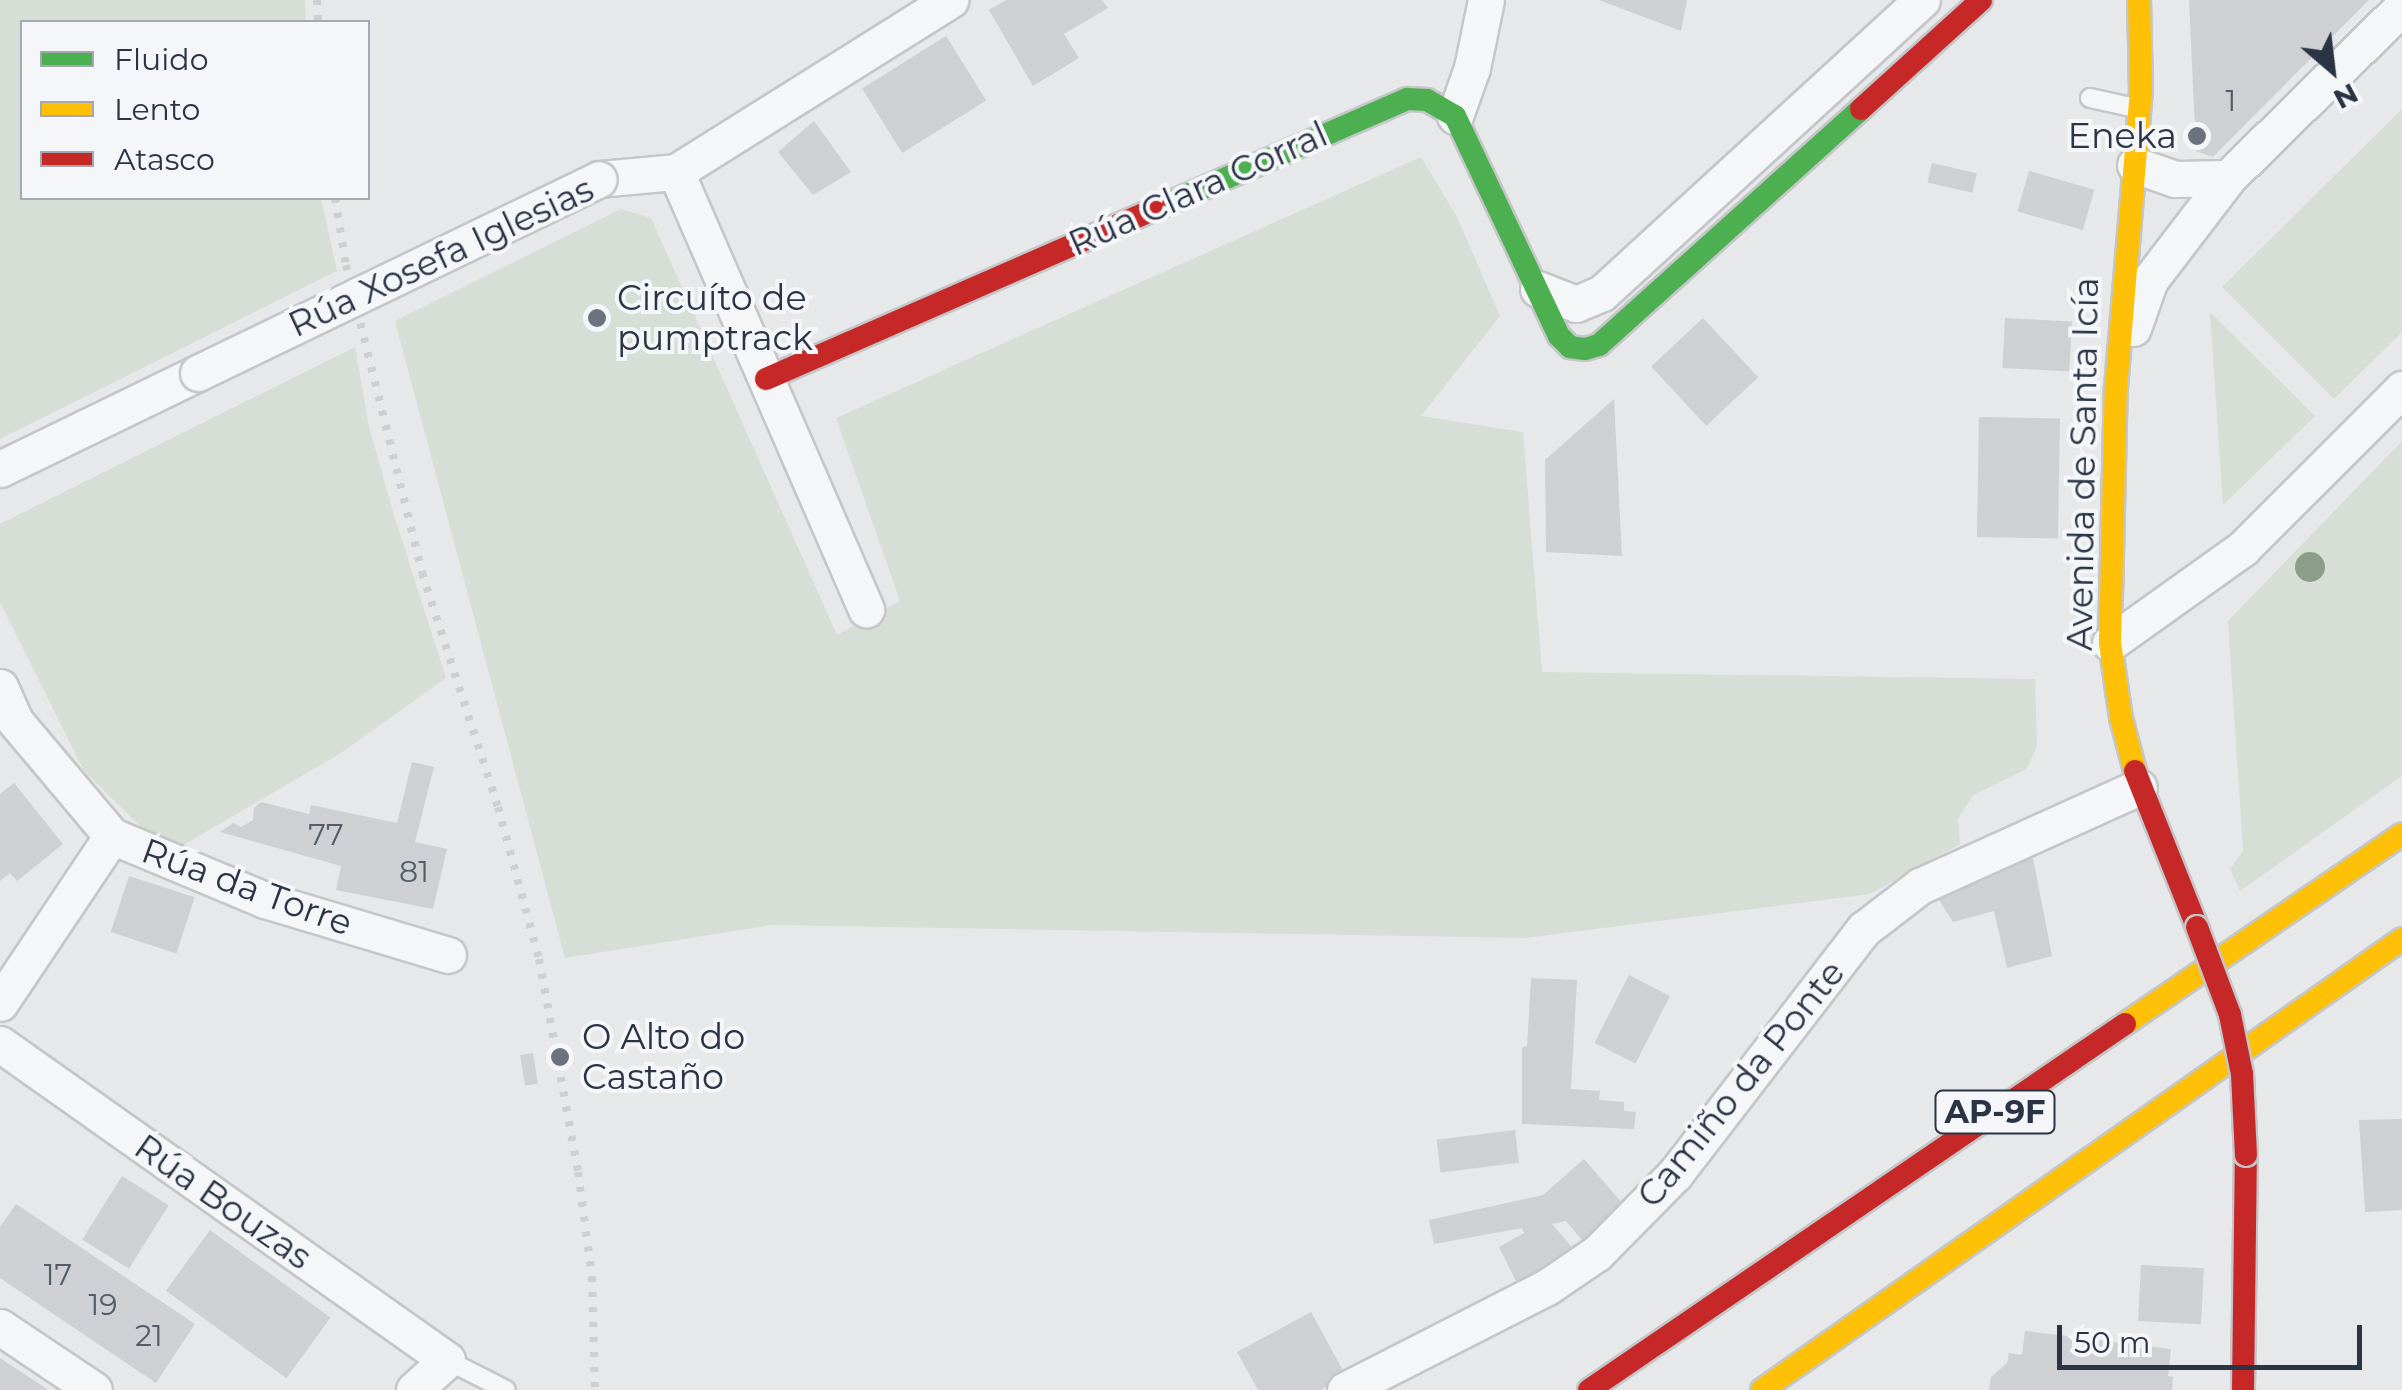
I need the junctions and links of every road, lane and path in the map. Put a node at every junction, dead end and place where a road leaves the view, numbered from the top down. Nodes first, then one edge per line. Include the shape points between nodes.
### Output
1 (950, 0) edge
2 (1486, 0) edge
3 (1922, 0) edge
4 (1981, 0) edge
5 (2138, 0) edge
6 (2402, 7) edge
7 (2090, 98) dead end
8 (2140, 109) junction
9 (1455, 116) junction
10 (2135, 165) junction
11 (676, 172) junction
12 (2228, 178) junction
13 (1538, 289) junction
14 (766, 379) junction
15 (2116, 388) junction
16 (2402, 389) edge
17 (0, 468) edge
18 (866, 609) dead end
19 (2110, 643) junction
20 (0, 686) edge
21 (2139, 787) junction
22 (2402, 834) edge
23 (112, 836) junction
24 (2402, 939) edge
25 (448, 955) dead end
26 (0, 1003) edge
27 (0, 1044) edge
28 (0, 1327) edge
29 (447, 1360) junction
30 (1633, 1360) junction
31 (1770, 1385) edge
32 (94, 1390) edge
33 (414, 1390) edge
34 (506, 1390) edge
35 (1345, 1390) edge
36 (1579, 1390) edge
37 (1588, 1390) edge
38 (2243, 1390) edge

1 - 11 street
2 - 9 street
3 - 13 street via 1602,293 1576,304
4 - 13 main road via 1611,338 1584,350 1570,347 1558,336
5 - 8 main road, Avenida de Santa Icía
6 - 12 street
7 - 8 lane
8 - 10 main road, Avenida de Santa Icía
9 - 13 main road
9 - 14 main road, Rúa Clara Corral via 1428,100 1389,105
10 - 12 street via 2175,180
10 - 15 main road, Avenida de Santa Icía
11 - 14 street
11 - 17 street, Rúa Xosefa Iglesias, bridge via 599,179
12 - 15 street via 2150,280
14 - 18 street
15 - 19 main road, Avenida de Santa Icía
16 - 19 street via 2243,548
19 - 21 main road, Avenida de Santa Icía
20 - 23 street, Rúa da Torre via 15,721
21 - 35 street, Camiño da Ponte via 1920,886 1864,928 1674,1174 1597,1253 1546,1287
21 - 38 main road, Avenida de Santa Icía, bridge via 2230,1014 2242,1074
22 - 30 main road, AP-9F
23 - 25 street, Rúa da Torre via 265,900
23 - 26 street
24 - 31 main road, AP-9F
27 - 29 street, Rúa Bouzas
28 - 32 street
29 - 33 street
29 - 34 lane
30 - 36 main road
30 - 37 main road, AP-9F

